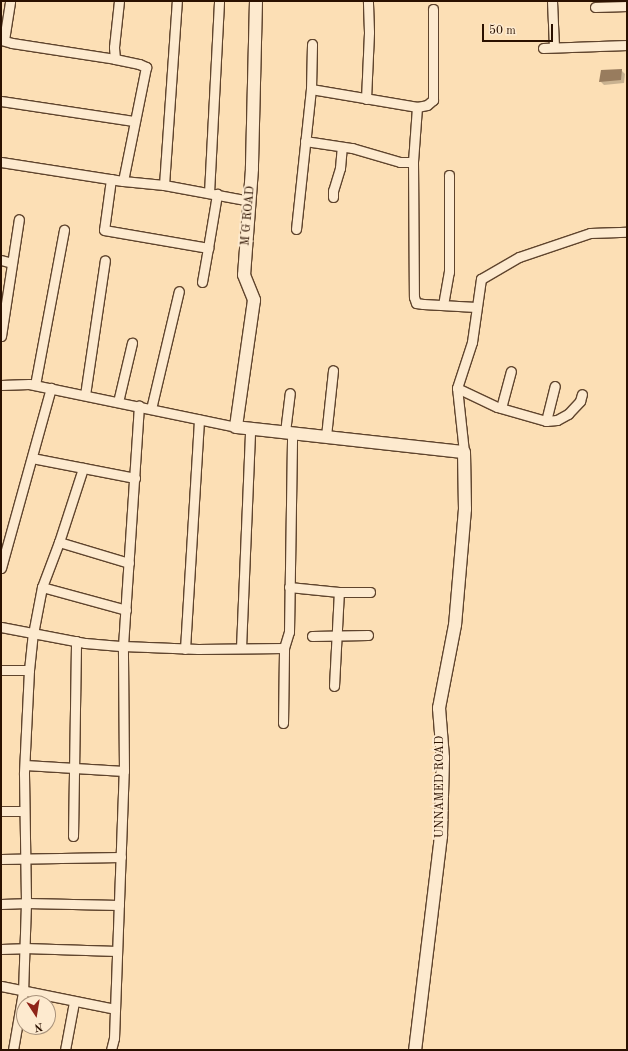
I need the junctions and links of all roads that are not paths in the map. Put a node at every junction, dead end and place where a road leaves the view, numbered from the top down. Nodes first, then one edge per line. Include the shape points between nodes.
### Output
1 (10, 1) edge
2 (119, 1) edge
3 (176, 1) edge
4 (219, 1) edge
5 (256, 1) edge
6 (368, 1) edge
7 (552, 1) edge
8 (627, 6) edge
9 (595, 7) dead end
10 (433, 9) dead end
11 (2, 40) edge
12 (312, 44) dead end
13 (627, 45) edge
14 (554, 47) junction
15 (543, 48) dead end
16 (115, 59) junction
17 (311, 89) junction
18 (366, 99) junction
19 (1, 101) edge
20 (417, 107) junction
21 (134, 120) junction
22 (305, 141) junction
23 (342, 147) junction
24 (1, 162) edge
25 (412, 162) junction
26 (449, 175) dead end
27 (111, 179) junction
28 (123, 181) junction
29 (164, 185) junction
30 (213, 194) junction
31 (333, 197) dead end
32 (250, 201) junction
33 (19, 219) dead end
34 (296, 229) dead end
35 (64, 230) dead end
36 (627, 232) edge
37 (208, 248) junction
38 (1, 260) edge
39 (105, 260) dead end
40 (12, 263) junction
41 (202, 282) dead end
42 (179, 291) dead end
43 (443, 305) junction
44 (476, 307) junction
45 (3, 308) edge
46 (1, 336) edge
47 (132, 343) dead end
48 (333, 370) dead end
49 (511, 372) dead end
50 (1, 385) edge
51 (35, 385) junction
52 (555, 386) dead end
53 (51, 388) junction
54 (457, 388) junction
55 (290, 393) dead end
56 (582, 394) dead end
57 (86, 395) junction
58 (118, 402) junction
59 (139, 406) junction
60 (501, 408) junction
61 (151, 409) junction
62 (199, 419) junction
63 (546, 421) junction
64 (236, 427) junction
65 (250, 429) junction
66 (288, 433) junction
67 (326, 436) junction
68 (464, 452) junction
69 (32, 458) junction
70 (83, 468) junction
71 (134, 478) junction
72 (59, 542) junction
73 (129, 563) junction
74 (1, 568) edge
75 (42, 587) junction
76 (289, 587) junction
77 (338, 592) junction
78 (370, 592) dead end
79 (126, 610) junction
80 (1, 627) edge
81 (33, 634) junction
82 (368, 635) dead end
83 (312, 636) dead end
84 (337, 636) junction
85 (76, 641) junction
86 (123, 646) junction
87 (241, 648) junction
88 (284, 648) junction
89 (185, 649) junction
90 (1, 670) edge
91 (28, 670) junction
92 (334, 686) dead end
93 (283, 723) dead end
94 (24, 765) junction
95 (75, 768) junction
96 (124, 771) junction
97 (1, 811) edge
98 (24, 811) junction
99 (73, 836) dead end
100 (121, 857) junction
101 (1, 859) edge
102 (24, 859) junction
103 (26, 903) junction
104 (1, 904) edge
105 (119, 905) junction
106 (24, 948) junction
107 (1, 949) edge
108 (117, 951) junction
109 (1, 986) edge
110 (23, 992) junction
111 (74, 1002) junction
112 (115, 1009) junction
113 (13, 1050) edge
114 (64, 1050) edge
115 (111, 1050) edge
116 (415, 1050) edge

1 - 11 street
2 - 16 street
3 - 29 street
4 - 30 street
5 - 32 street, M G ROAD
6 - 18 street
7 - 14 street
8 - 9 street
10 - 20 street via 432,100 427,105
11 - 16 street
12 - 17 street
13 - 14 street
14 - 15 street
16 - 21 street via 146,67
17 - 18 street
17 - 22 street
18 - 20 street
19 - 21 street
20 - 25 street
21 - 28 street
22 - 23 street
22 - 34 street
23 - 25 street via 400,162
23 - 31 street
24 - 27 street
25 - 43 street via 414,297 416,303
26 - 43 street via 449,272
27 - 28 street
27 - 37 street via 104,230
28 - 29 street
29 - 30 street
30 - 32 street
30 - 37 street
32 - 64 street, M G ROAD via 244,275 254,300
33 - 40 street
35 - 51 street
36 - 44 street via 590,233 519,257 481,279
37 - 41 street
38 - 40 street
39 - 57 street
40 - 45 street
42 - 61 street
43 - 44 street
44 - 54 street via 472,342
45 - 46 street
47 - 58 street
48 - 67 street
49 - 60 street
50 - 51 street
51 - 53 street
52 - 63 street
53 - 57 street
53 - 69 street
54 - 60 street
54 - 68 street
55 - 66 street
56 - 63 street via 568,414 556,420
57 - 58 street
58 - 59 street
59 - 61 street
59 - 71 street
60 - 63 street
61 - 62 street
62 - 64 street
62 - 89 street
64 - 65 street
65 - 66 street
65 - 87 street
66 - 67 street
66 - 76 street
67 - 68 street
68 - 116 street, UNNAMED ROAD via 465,509 455,625 439,708 443,758 441,836
69 - 70 street
69 - 74 street
70 - 71 street
70 - 72 street
71 - 73 street
72 - 73 street
72 - 75 street
73 - 79 street
75 - 79 street
75 - 81 street
76 - 77 street
76 - 88 street via 289,632
77 - 78 street
77 - 84 street
79 - 86 street
80 - 81 street
81 - 85 street
81 - 91 street
82 - 84 street
83 - 84 street
84 - 92 street
85 - 86 street
85 - 95 street
86 - 89 street
86 - 96 street
87 - 88 street
87 - 89 street
88 - 93 street
90 - 91 street
91 - 94 street
94 - 95 street
94 - 98 street
95 - 96 street
95 - 99 street
96 - 100 street
97 - 98 street
98 - 102 street
100 - 102 street
100 - 105 street
101 - 102 street
102 - 103 street
103 - 104 street
103 - 105 street
103 - 106 street
105 - 108 street
106 - 107 street
106 - 108 street
106 - 110 street
108 - 112 street
109 - 110 street
110 - 111 street
110 - 113 street
111 - 112 street
111 - 114 street
112 - 115 street

